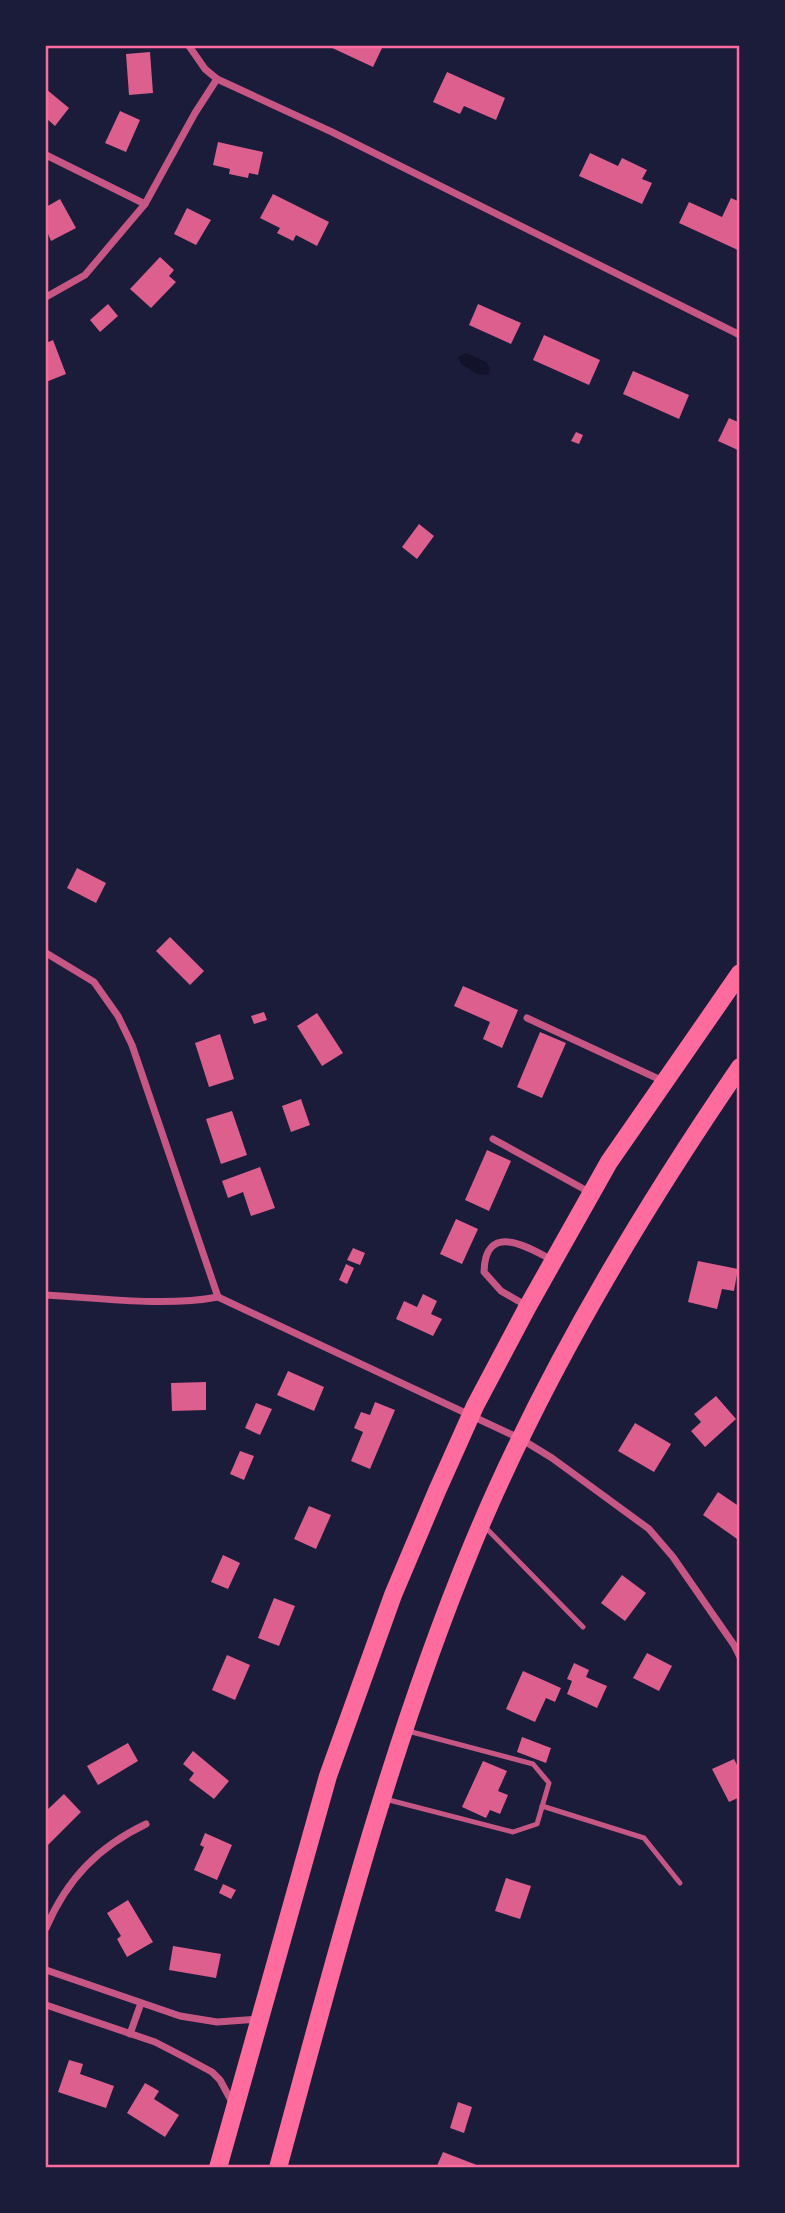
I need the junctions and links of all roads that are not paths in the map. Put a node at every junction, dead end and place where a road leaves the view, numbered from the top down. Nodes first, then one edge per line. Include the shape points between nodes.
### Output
1 (189, 46) edge
2 (217, 79) junction
3 (46, 155) edge
4 (145, 204) junction
5 (46, 297) edge
6 (740, 335) edge
7 (46, 953) edge
8 (740, 973) edge
9 (527, 1018) dead end
10 (740, 1067) edge
11 (664, 1081) junction
12 (492, 1139) dead end
13 (592, 1194) junction
14 (553, 1261) junction
15 (46, 1295) edge
16 (218, 1297) junction
17 (528, 1306) junction
18 (471, 1416) junction
19 (521, 1439) junction
20 (482, 1524) junction
21 (583, 1627) dead end
22 (740, 1657) edge
23 (404, 1729) junction
24 (382, 1798) junction
25 (542, 1806) junction
26 (146, 1824) dead end
27 (680, 1883) dead end
28 (46, 1928) edge
29 (46, 1970) edge
30 (141, 2003) junction
31 (46, 2005) edge
32 (260, 2019) junction
33 (130, 2034) junction
34 (235, 2106) junction
35 (218, 2168) edge
36 (278, 2168) edge

1 - 2 street
2 - 4 street
2 - 6 street
3 - 4 street
4 - 5 street via 85,275
7 - 16 street via 94,982 118,1016
8 - 11 highway
9 - 11 street
10 - 19 highway via 608,1275
11 - 13 highway
12 - 13 street
13 - 14 highway
14 - 17 highway
14 - 17 street via 516,1242 499,1242 490,1248 484,1272 500,1291
15 - 16 street via 184,1301
16 - 18 street
17 - 18 highway
18 - 19 street
18 - 32 highway via 393,1595 347,1719
19 - 20 highway
19 - 22 street via 649,1529 696,1588
20 - 21 lane
20 - 23 highway
23 - 24 highway
23 - 25 lane via 533,1764 549,1783
24 - 25 lane via 513,1832 537,1824
24 - 36 highway
25 - 27 lane via 644,1838
26 - 28 street via 101,1850 65,1892
29 - 30 street
30 - 32 street via 203,2020
30 - 33 street
31 - 33 street
32 - 34 highway
33 - 34 street via 212,2072
34 - 35 highway

